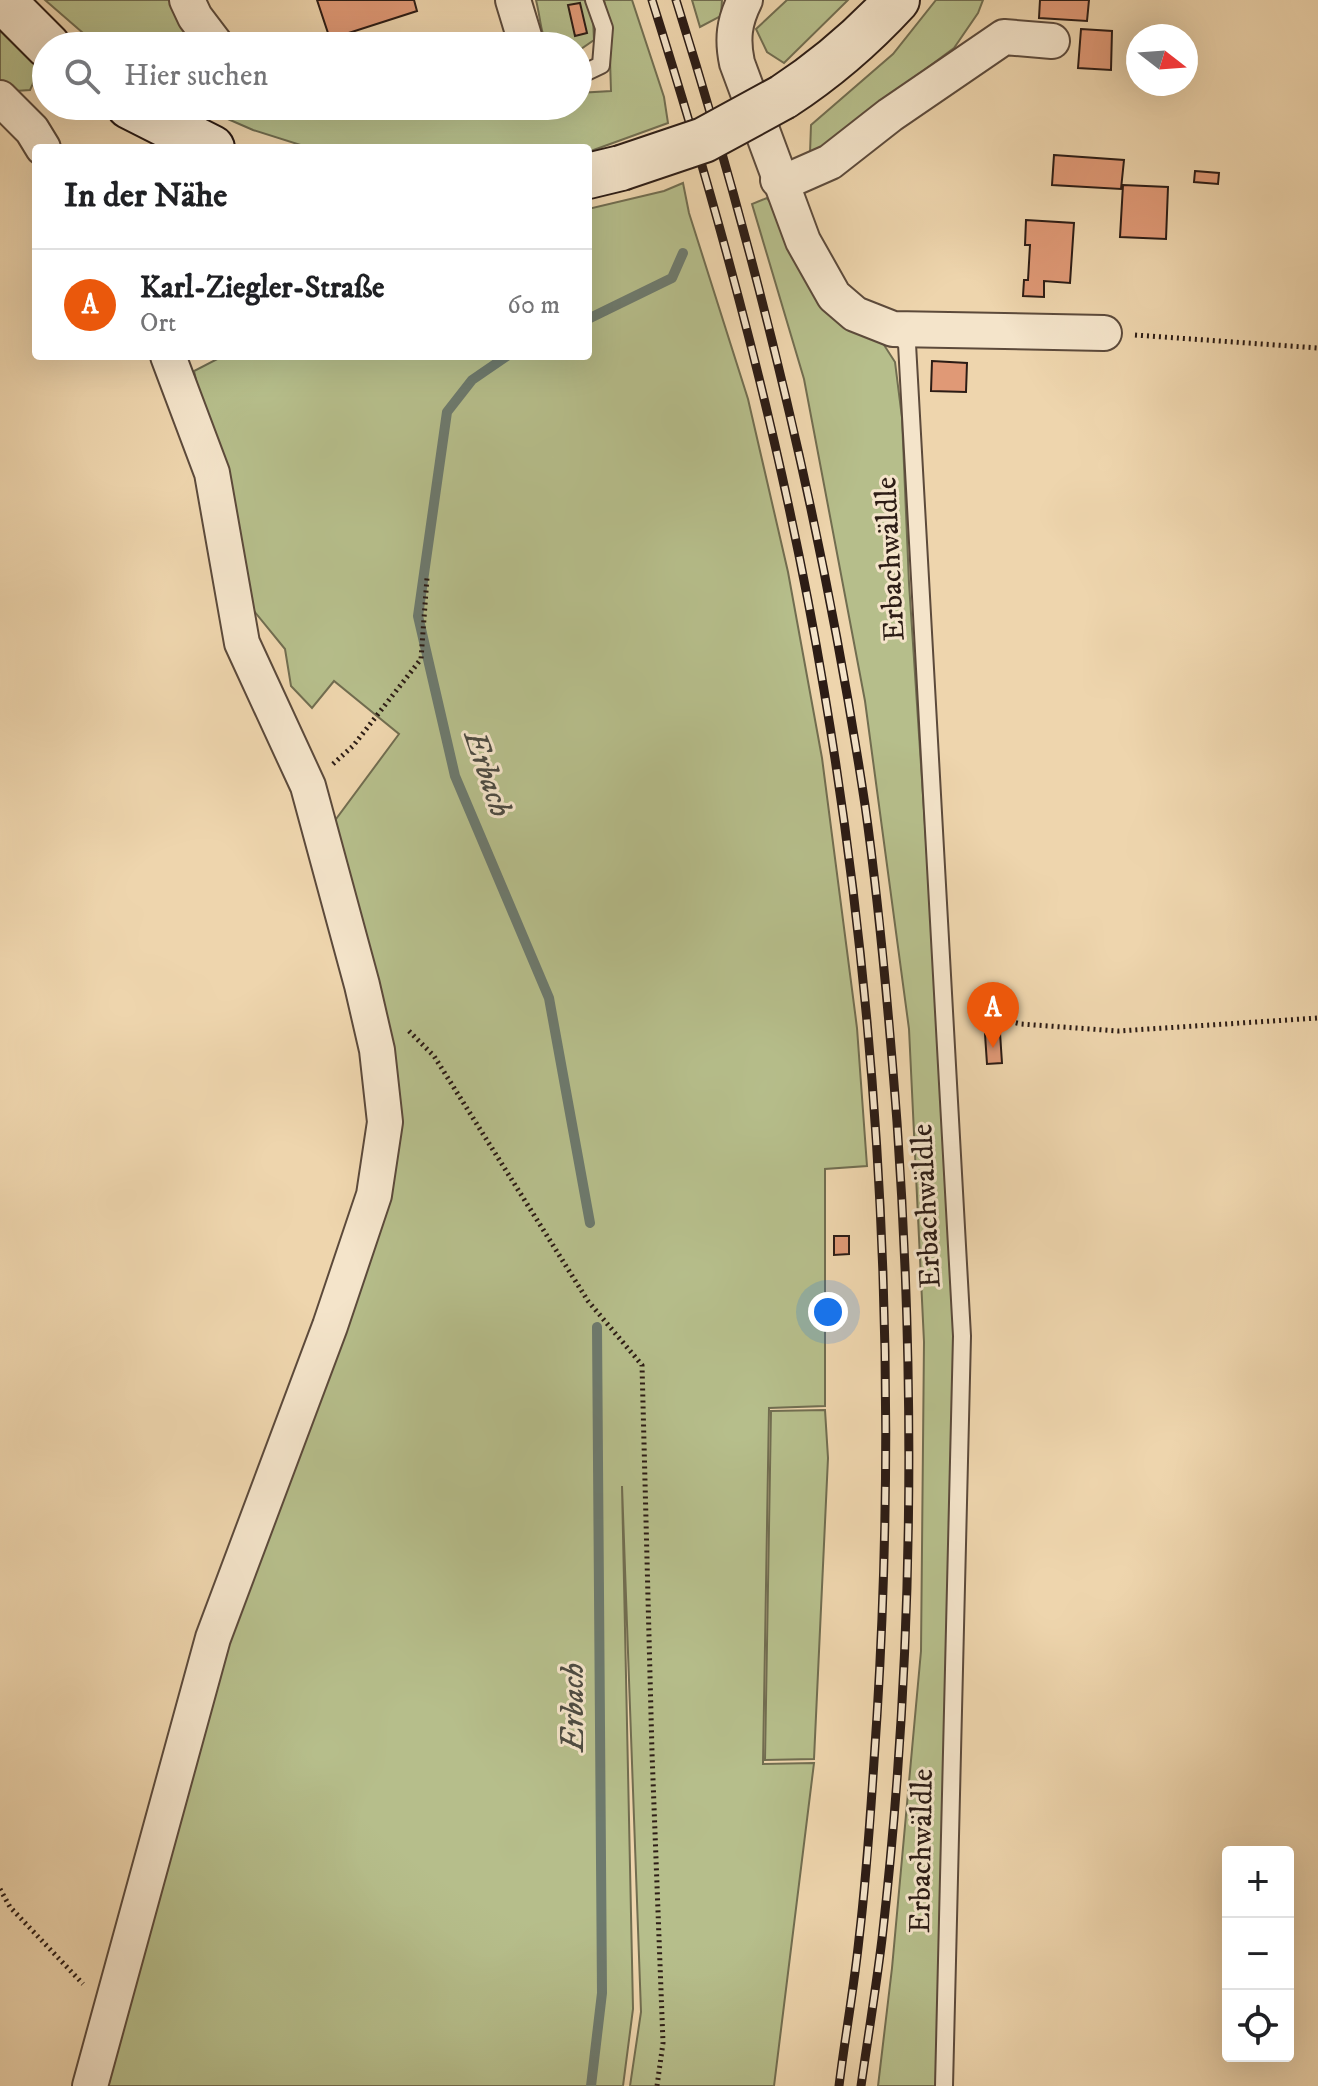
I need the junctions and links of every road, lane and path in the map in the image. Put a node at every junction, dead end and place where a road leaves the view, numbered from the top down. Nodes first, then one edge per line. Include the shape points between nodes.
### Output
1 (2, 0) edge
2 (187, 0) edge
3 (513, 0) edge
4 (594, 0) edge
5 (745, 0) edge
6 (897, 0) edge
7 (34, 32) edge
8 (206, 32) edge
9 (523, 32) edge
10 (1052, 41) dead end
11 (592, 69) edge
12 (0, 98) edge
13 (157, 120) edge
14 (40, 128) edge
15 (204, 144) edge
16 (604, 172) edge
17 (778, 180) junction
18 (893, 329) junction
19 (1104, 333) joint
20 (1318, 348) edge
21 (170, 360) edge
22 (427, 578) dead end
23 (308, 786) junction
24 (944, 1007) junction
25 (1318, 1018) edge
26 (434, 1056) dead end
27 (0, 1889) edge
28 (111, 2014) junction
29 (90, 2086) edge
30 (657, 2086) edge
31 (944, 2086) edge

1 - 7 street
2 - 8 street
3 - 9 street
4 - 11 lane via 604,28 601,65
5 - 17 street via 732,40
6 - 16 street, bridge via 834,62 783,97 704,140
10 - 17 street via 1004,37 830,162
12 - 14 street
13 - 15 street
17 - 18 street via 803,241 834,296 855,314
18 - 19 street
18 - 24 lane, Erbachwäldle via 907,344
19 - 20 path
21 - 23 street via 212,473 242,643
22 - 23 path via 421,659 353,746
23 - 28 street via 377,1050 385,1122 374,1195 213,1638
24 - 25 path via 1021,1024 1118,1031
24 - 31 lane, Erbachwäldle via 962,1336
26 - 30 path via 588,1301 642,1365 663,2043
27 - 28 path via 10,1907
28 - 29 street

